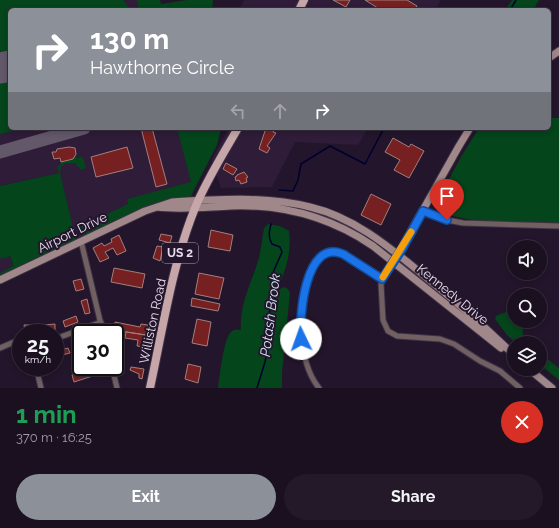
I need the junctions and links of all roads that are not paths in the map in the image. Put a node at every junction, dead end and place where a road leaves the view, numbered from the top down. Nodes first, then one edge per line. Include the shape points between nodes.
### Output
1 (237, 130) edge
2 (469, 130) edge
3 (258, 200) junction
4 (196, 205) junction
5 (250, 206) junction
6 (423, 211) junction
7 (559, 226) edge
8 (81, 241) junction
9 (398, 254) junction
10 (393, 261) junction
11 (382, 279) junction
12 (0, 280) edge
13 (100, 322) joint
14 (64, 336) edge
15 (12, 343) edge
16 (0, 348) edge
17 (507, 348) edge
18 (507, 352) edge
19 (38, 376) edge
20 (114, 376) edge
21 (537, 376) edge
22 (41, 388) edge
23 (117, 388) edge
24 (150, 388) edge
25 (319, 388) edge
26 (520, 388) edge
27 (552, 388) edge

1 - 4 main road, Williston Road / US 2
2 - 6 main road
3 - 4 main road, Kennedy Drive
3 - 5 main road
3 - 9 main road, Kennedy Drive via 312,207 343,219 374,236
4 - 5 main road, Kennedy Drive
4 - 8 main road, Airport Drive via 172,202 155,207
4 - 24 main road, Williston Road / US 2 via 180,253
5 - 10 main road, Kennedy Drive via 282,208 324,220 360,237
6 - 7 street via 463,223
6 - 9 main road
8 - 12 main road, Airport Drive
8 - 13 street
9 - 10 main road
9 - 17 main road, Kennedy Drive via 474,317
10 - 11 street
10 - 18 main road, Kennedy Drive
11 - 25 street via 339,252 325,254 315,265 304,292 300,328 309,370
11 - 26 street via 380,292 383,320 392,334 401,337 440,339 454,344 480,361 500,370
13 - 14 street
15 - 16 street
19 - 22 street
20 - 23 street
21 - 27 main road

